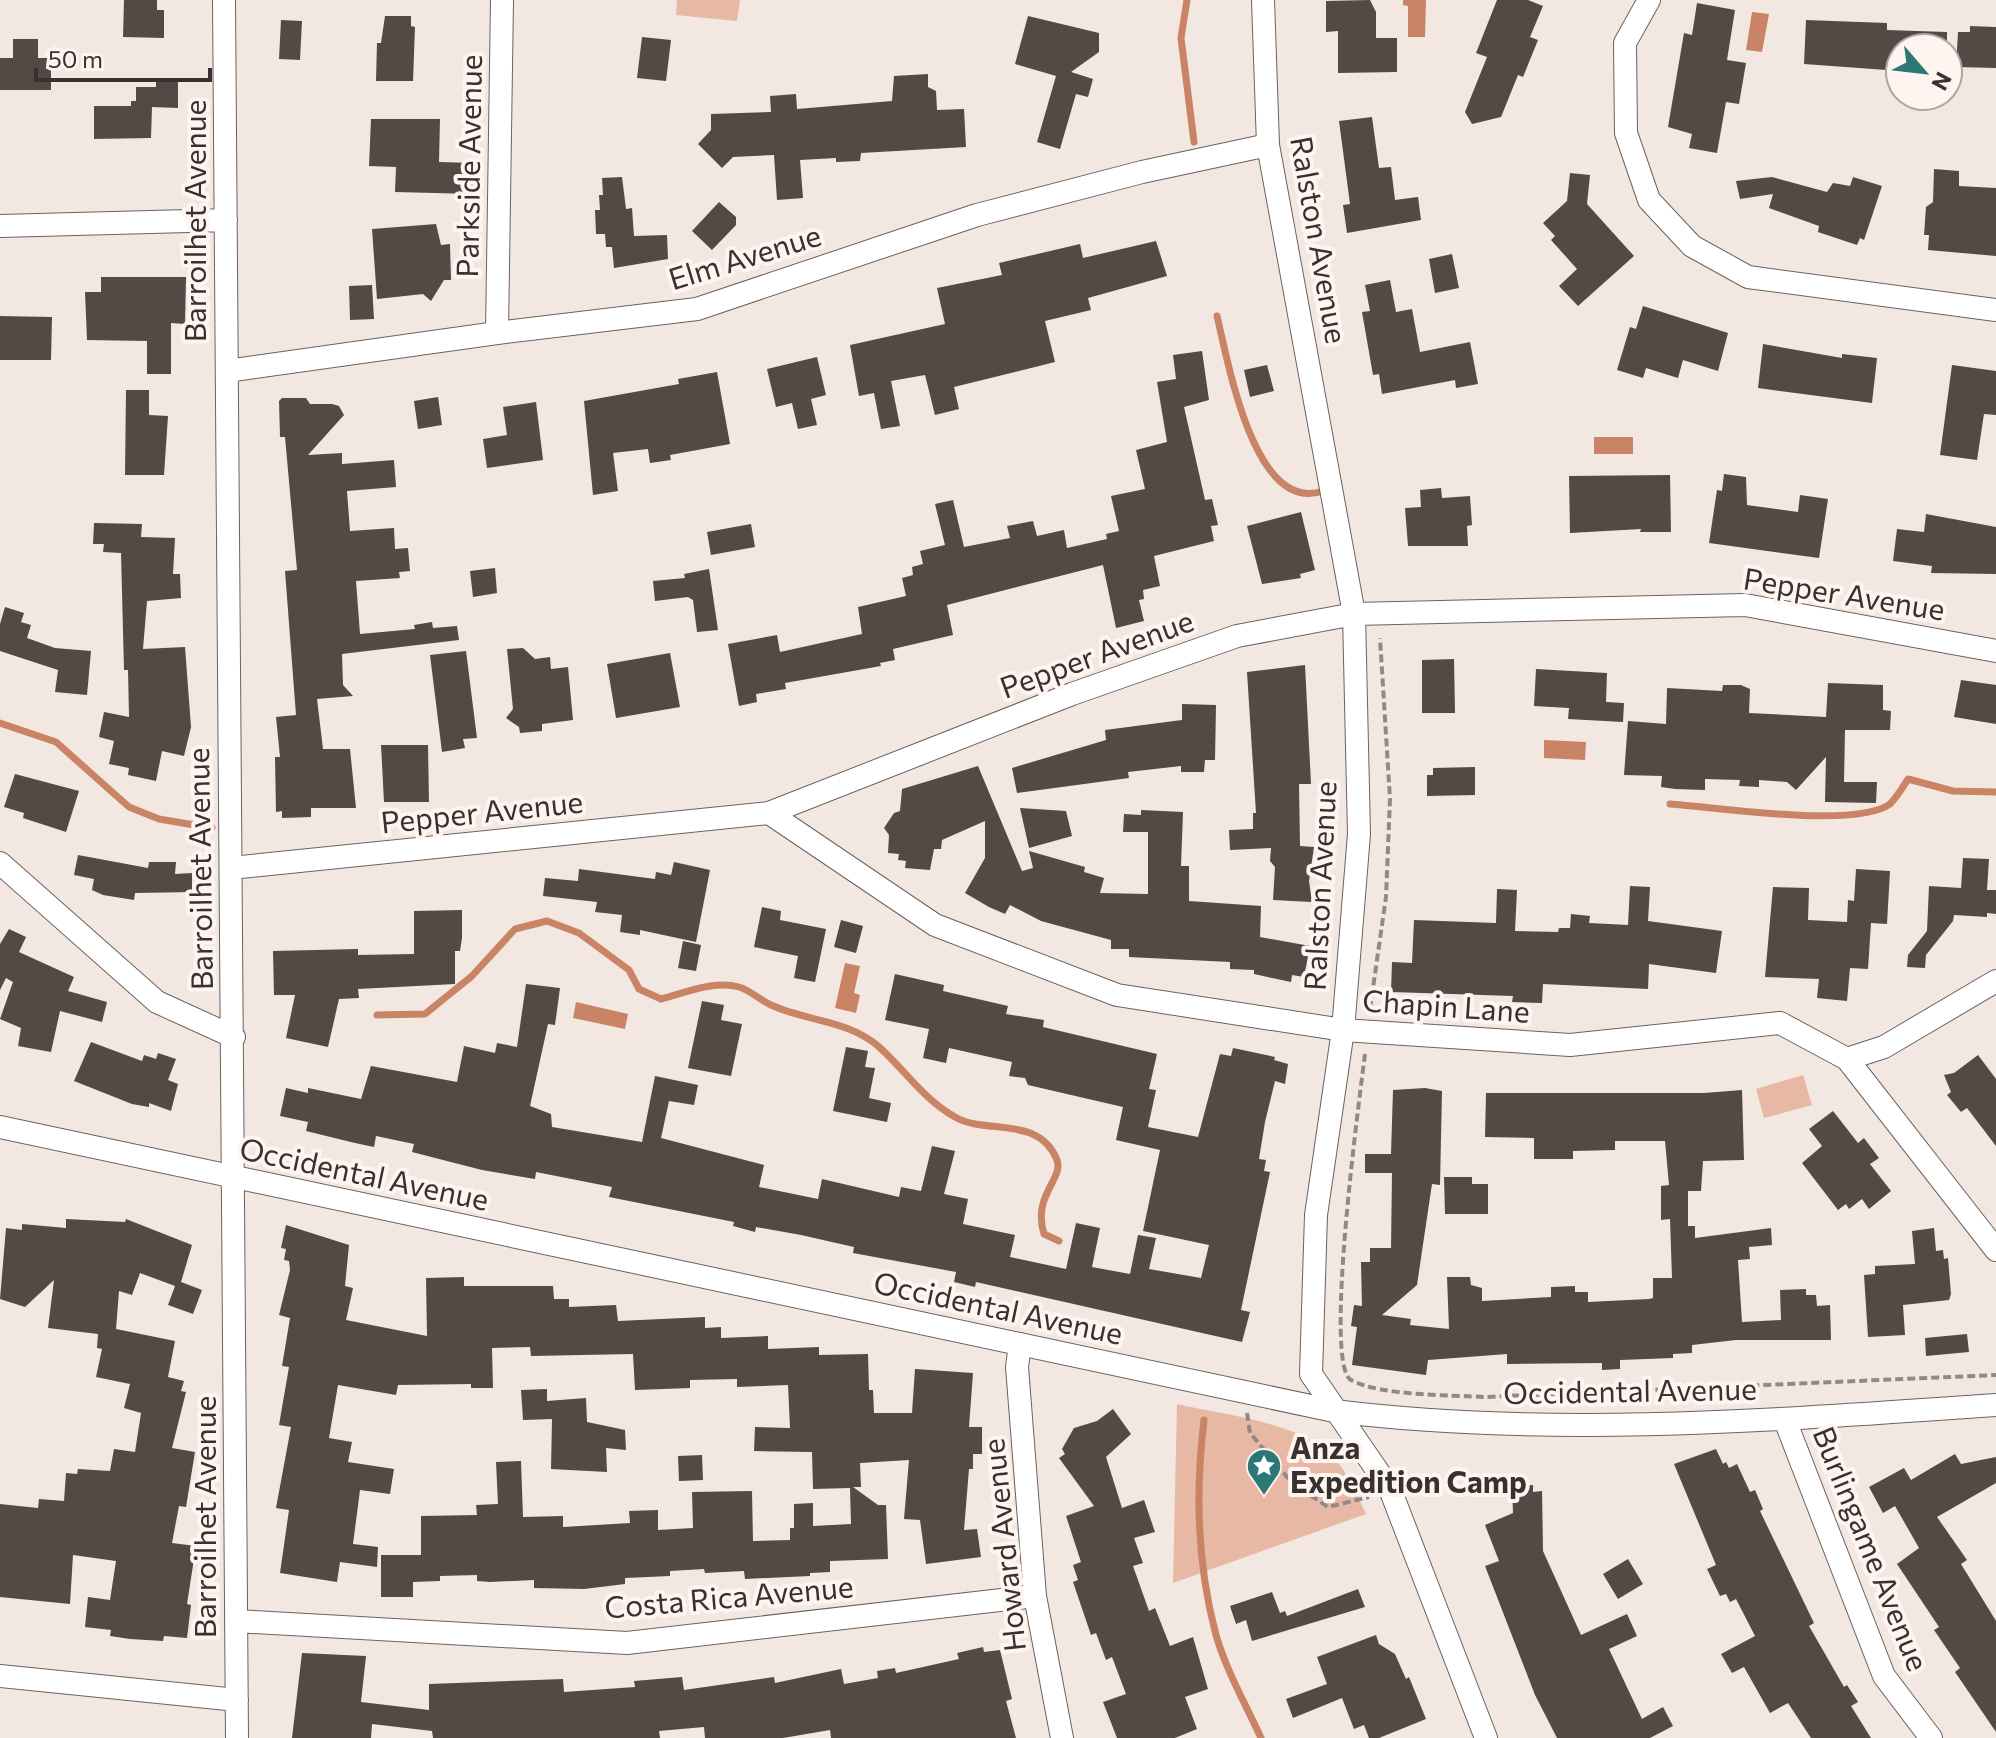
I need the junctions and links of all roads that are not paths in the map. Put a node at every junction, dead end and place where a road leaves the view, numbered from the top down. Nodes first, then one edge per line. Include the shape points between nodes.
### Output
1 (224, 0) edge
2 (502, 0) edge
3 (1263, 0) edge
4 (1649, 0) edge
5 (1268, 145) junction
6 (226, 220) junction
7 (0, 226) edge
8 (1996, 310) edge
9 (497, 333) junction
10 (227, 371) junction
11 (1354, 614) junction
12 (1996, 651) edge
13 (769, 813) junction
14 (0, 863) edge
15 (231, 868) junction
16 (1996, 981) edge
17 (1343, 1030) junction
18 (234, 1037) junction
19 (1847, 1059) junction
20 (0, 1127) edge
21 (233, 1178) junction
22 (1996, 1250) edge
23 (1020, 1344) junction
24 (1996, 1405) edge
25 (1334, 1411) junction
26 (1785, 1420) junction
27 (1035, 1596) junction
28 (236, 1621) junction
29 (0, 1676) edge
30 (237, 1700) junction
31 (237, 1738) edge
32 (1062, 1738) edge
33 (1485, 1738) edge
34 (1931, 1738) edge

1 - 6 street, Barroilhet Avenue
2 - 9 street, Parkside Avenue
3 - 5 street, Ralston Avenue
4 - 8 street via 1625,43 1626,133 1649,200 1692,246 1748,277
5 - 9 street, Elm Avenue via 977,215 697,309
5 - 11 street, Ralston Avenue
6 - 7 street
6 - 10 street, Barroilhet Avenue
9 - 10 street, Elm Avenue
10 - 15 street, Barroilhet Avenue
11 - 12 street, Pepper Avenue via 1745,605
11 - 13 street, Pepper Avenue via 1237,636 1072,694
11 - 17 street, Ralston Avenue via 1359,834
13 - 15 street, Pepper Avenue
13 - 17 street, Chapin Lane via 935,925 1103,990
14 - 18 street via 157,1002
15 - 18 street, Barroilhet Avenue
16 - 19 street via 1884,1047
17 - 19 street, Chapin Lane via 1570,1045 1780,1023
17 - 25 street, Ralston Avenue via 1316,1215 1311,1374
18 - 21 street, Barroilhet Avenue
19 - 22 street
20 - 21 street, Occidental Avenue
21 - 23 street, Occidental Avenue
21 - 28 street, Barroilhet Avenue
23 - 25 street, Occidental Avenue
23 - 27 street, Howard Avenue via 1017,1367
24 - 26 street, Occidental Avenue
25 - 26 street, Occidental Avenue via 1479,1424
25 - 33 street, Ralston Avenue via 1390,1489
26 - 34 street, Burlingame Avenue via 1884,1676
27 - 28 street, Costa Rica Avenue via 627,1643
27 - 32 street, Howard Avenue
28 - 30 street, Barroilhet Avenue
29 - 30 street
30 - 31 street, Barroilhet Avenue

